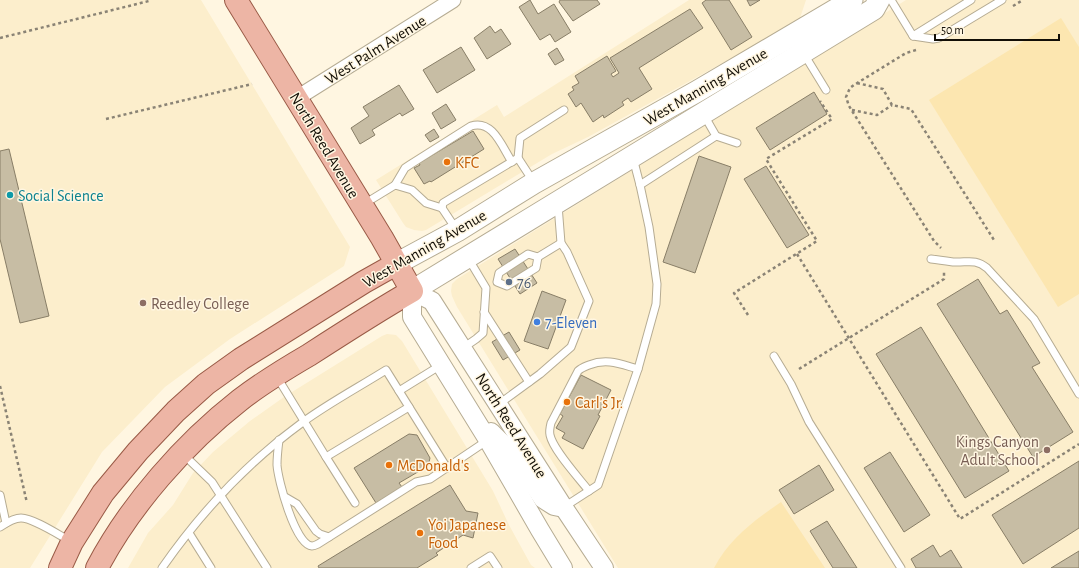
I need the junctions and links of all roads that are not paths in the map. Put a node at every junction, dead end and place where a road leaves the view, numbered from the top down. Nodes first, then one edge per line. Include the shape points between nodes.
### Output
1 (236, 0) edge
2 (453, 0) edge
3 (852, 0) edge
4 (879, 0) edge
5 (891, 0) edge
6 (971, 0) edge
7 (1002, 0) edge
8 (913, 36) junction
9 (803, 53) junction
10 (826, 90) dead end
11 (297, 98) junction
12 (564, 110) dead end
13 (704, 114) junction
14 (716, 136) junction
15 (737, 143) dead end
16 (632, 157) junction
17 (515, 160) junction
18 (534, 183) junction
19 (395, 185) junction
20 (640, 185) junction
21 (557, 202) junction
22 (362, 206) junction
23 (442, 208) junction
24 (457, 231) junction
25 (561, 243) junction
26 (538, 257) junction
27 (467, 258) junction
28 (931, 259) dead end
29 (396, 264) junction
30 (497, 282) junction
31 (486, 288) junction
32 (412, 291) junction
33 (484, 312) junction
34 (462, 348) junction
35 (774, 356) dead end
36 (442, 364) junction
37 (638, 369) junction
38 (276, 375) junction
39 (529, 382) junction
40 (399, 391) junction
41 (1079, 394) edge
42 (498, 404) junction
43 (409, 407) junction
44 (472, 414) junction
45 (305, 420) junction
46 (279, 440) junction
47 (488, 440) junction
48 (183, 453) junction
49 (326, 457) junction
50 (447, 468) junction
51 (589, 491) junction
52 (221, 494) junction
53 (0, 495) edge
54 (285, 496) junction
55 (355, 503) dead end
56 (564, 508) junction
57 (3, 525) edge
58 (189, 532) junction
59 (329, 537) junction
60 (72, 542) junction
61 (99, 564) edge
62 (60, 568) edge
63 (162, 568) edge
64 (211, 568) edge
65 (267, 568) edge
66 (471, 568) edge
67 (498, 568) edge
68 (563, 568) edge
69 (604, 568) edge
70 (901, 568) edge

1 - 11 main road, North Reed Avenue
2 - 11 street, West Palm Avenue
3 - 18 main road, West Manning Avenue
4 - 9 main road, West Manning Avenue via 874,9
5 - 8 lane
6 - 8 lane
7 - 8 lane via 939,38
9 - 10 lane
9 - 13 main road, West Manning Avenue
11 - 22 main road, North Reed Avenue
12 - 17 lane via 520,138
13 - 14 lane
13 - 16 main road, West Manning Avenue
14 - 15 lane
14 - 20 lane
16 - 20 lane
16 - 21 main road, West Manning Avenue
17 - 18 lane
17 - 19 lane via 491,130 484,125 475,125 405,168
17 - 23 lane via 444,203
18 - 24 main road, West Manning Avenue
19 - 22 lane
19 - 23 lane via 412,190 426,203
20 - 37 lane via 650,226 657,284 656,304
21 - 25 lane
21 - 27 main road, West Manning Avenue
22 - 29 main road, North Reed Avenue
23 - 24 lane
24 - 29 main road, West Manning Avenue
25 - 26 lane
25 - 39 lane via 589,301 571,347
26 - 30 lane via 528,254 499,273
26 - 30 lane via 536,268 507,286
27 - 31 lane
27 - 32 main road, West Manning Avenue
28 - 41 lane via 974,261 987,268 1034,320
29 - 32 main road, North Reed Avenue
29 - 60 main road, West Manning Avenue via 241,359 206,384 176,411 133,457 103,493
30 - 31 lane
31 - 33 lane
32 - 34 street, North Reed Avenue via 432,301
32 - 36 street, North Reed Avenue via 412,317
32 - 38 main road, West Manning Avenue
33 - 34 lane via 483,333
33 - 39 lane
34 - 42 street, North Reed Avenue
35 - 70 lane via 791,384 808,422
36 - 40 lane
36 - 44 street, North Reed Avenue
37 - 51 lane via 598,485
37 - 51 lane via 606,361 583,367 578,371 551,423 551,440
38 - 45 lane
38 - 48 main road, West Manning Avenue via 218,418
39 - 42 lane
40 - 43 lane
40 - 45 lane via 386,370
42 - 56 street, North Reed Avenue
43 - 49 lane
43 - 50 lane
44 - 47 street, North Reed Avenue
44 - 56 street via 514,455 543,499 554,506
45 - 46 lane
45 - 49 lane
46 - 52 lane
46 - 54 lane via 277,465
47 - 50 lane
47 - 68 street, North Reed Avenue
48 - 52 lane
48 - 61 main road, West Manning Avenue via 142,499
49 - 55 lane
50 - 59 lane via 430,478 416,482
51 - 56 lane
52 - 58 lane
52 - 65 lane
53 - 57 lane
54 - 59 lane via 297,504 320,534
54 - 59 lane via 294,525 308,544 312,546
56 - 69 street, North Reed Avenue
57 - 60 lane via 21,518 32,520
58 - 63 lane
58 - 64 lane
60 - 61 main road
60 - 62 main road, West Manning Avenue
66 - 67 lane via 490,556

